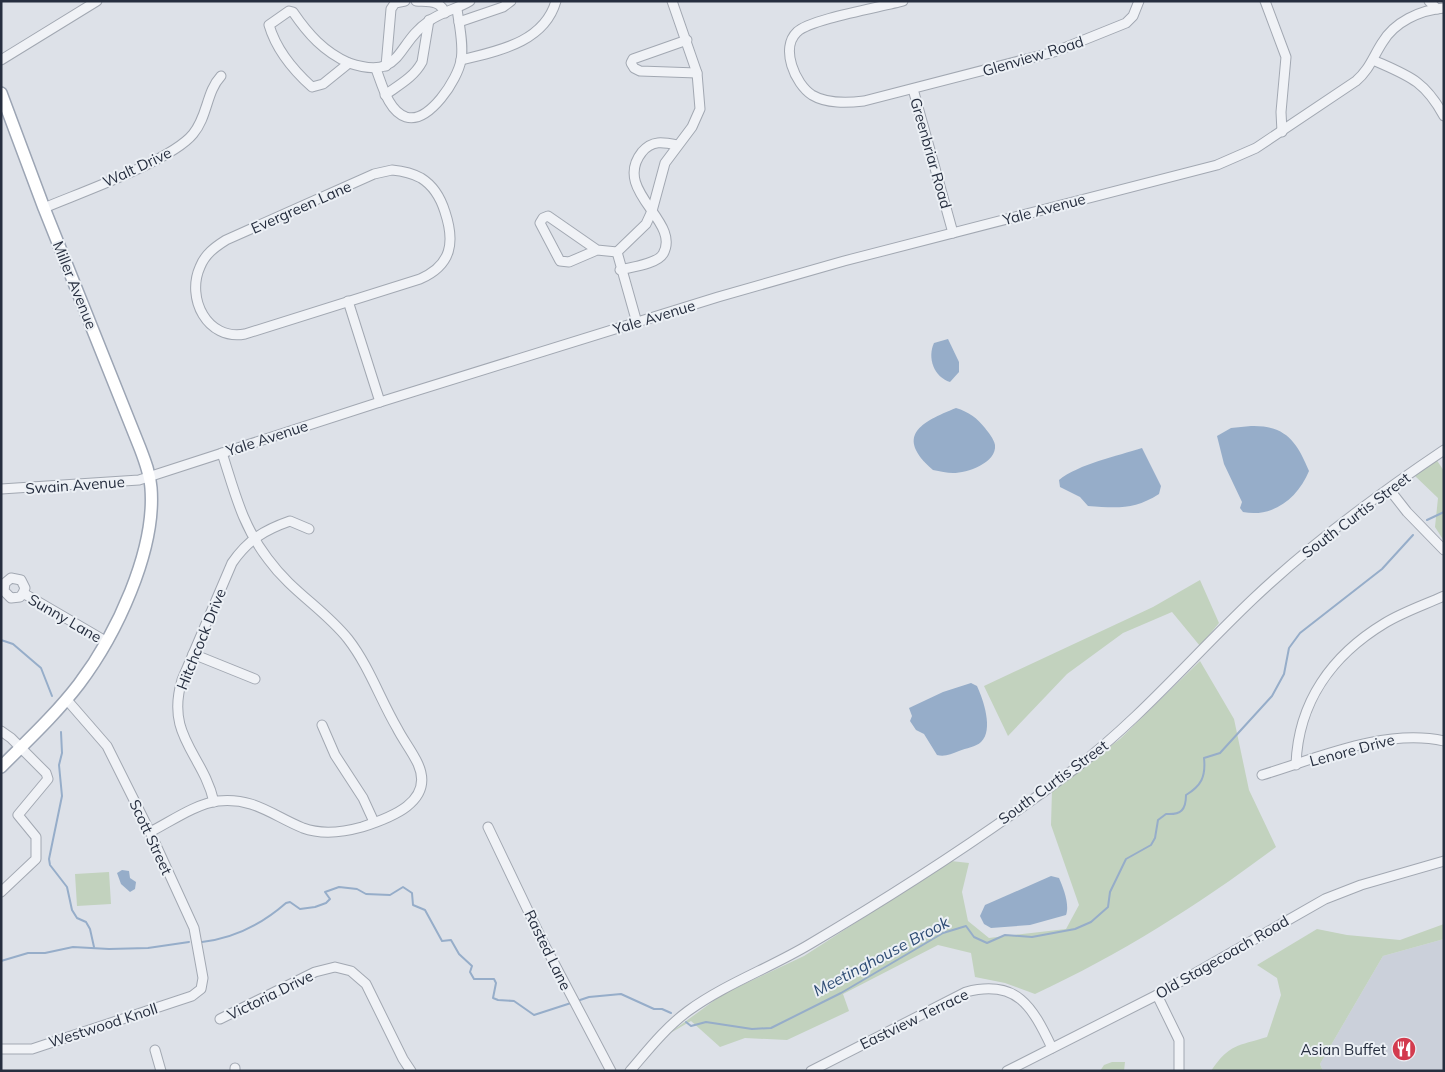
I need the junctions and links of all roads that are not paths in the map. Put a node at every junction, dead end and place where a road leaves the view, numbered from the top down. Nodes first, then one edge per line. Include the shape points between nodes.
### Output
1 (96, 1) edge
2 (404, 1) edge
3 (416, 1) edge
4 (470, 1) edge
5 (510, 1) edge
6 (556, 1) edge
7 (672, 1) edge
8 (903, 1) edge
9 (1139, 1) edge
10 (1265, 1) edge
11 (1429, 1) edge
12 (1440, 8) edge
13 (457, 9) junction
14 (445, 13) junction
15 (429, 20) junction
16 (459, 22) junction
17 (687, 40) junction
18 (1, 60) edge
19 (461, 60) junction
20 (1373, 60) junction
21 (349, 63) junction
22 (386, 66) junction
23 (376, 69) junction
24 (698, 73) junction
25 (221, 76) dead end
26 (913, 89) junction
27 (1, 93) edge
28 (385, 95) junction
29 (1444, 116) edge
30 (1282, 132) junction
31 (677, 145) junction
32 (44, 208) junction
33 (652, 211) junction
34 (953, 233) junction
35 (597, 250) junction
36 (616, 252) junction
37 (620, 270) junction
38 (348, 301) junction
39 (637, 323) junction
40 (380, 402) junction
41 (1444, 450) edge
42 (222, 453) junction
43 (149, 477) junction
44 (1, 489) edge
45 (1389, 489) junction
46 (309, 529) dead end
47 (253, 538) junction
48 (1443, 548) edge
49 (23, 593) dead end
50 (1444, 596) edge
51 (107, 642) junction
52 (193, 654) junction
53 (255, 680) dead end
54 (67, 700) junction
55 (322, 724) dead end
56 (1, 731) edge
57 (1444, 741) edge
58 (21, 747) junction
59 (1296, 765) junction
60 (1, 767) edge
61 (1262, 775) dead end
62 (214, 802) junction
63 (374, 822) junction
64 (488, 827) dead end
65 (150, 832) junction
66 (1444, 860) edge
67 (1, 892) edge
68 (201, 989) joint
69 (1157, 995) junction
70 (220, 1019) dead end
71 (1052, 1048) junction
72 (1, 1049) edge
73 (155, 1050) dead end
74 (161, 1071) edge
75 (411, 1071) edge
76 (611, 1071) edge
77 (630, 1071) edge
78 (810, 1071) edge
79 (1007, 1071) edge
80 (1179, 1071) edge

1 - 18 street
2 - 22 street via 395,3 391,9
3 - 14 street via 438,2
4 - 13 street
5 - 16 street via 503,8
6 - 19 street via 543,24 525,40 509,48
7 - 17 street
8 - 26 street, Greenbriar Road via 804,27 792,38 790,53 800,83 823,100 864,101
9 - 26 street, Glenview Road via 1133,16 1116,28 1041,57
10 - 30 street via 1286,57
11 - 12 street
12 - 20 street, Yale Avenue via 1407,18 1391,30
13 - 14 street
13 - 16 street
14 - 15 street
15 - 22 street
15 - 28 street via 419,68 413,76
16 - 19 street
17 - 24 street
17 - 24 street via 633,59 631,63 640,71
19 - 28 street via 440,100 421,116 405,117
20 - 29 street via 1423,85
20 - 30 street, Yale Avenue via 1356,81
21 - 21 street via 323,84 312,87 288,62 269,24 289,11 293,12 320,46
21 - 23 street
22 - 23 street
23 - 28 street
24 - 31 street via 700,109 692,128
25 - 32 street, Walt Drive via 212,88 200,124 178,147
26 - 34 street, Greenbriar Road
27 - 32 main road, Miller Avenue
30 - 34 street, Yale Avenue via 1217,165
31 - 33 street via 665,162
31 - 33 street via 658,141 646,147 637,159 634,175 641,197
32 - 43 main road, Miller Avenue
33 - 36 street via 646,224
33 - 37 street via 663,229 664,252 659,259
34 - 39 street, Yale Avenue via 844,261
35 - 35 street via 548,216 540,223 560,261 569,262
35 - 36 street
36 - 37 street
37 - 39 street
38 - 38 street, Evergreen Lane via 235,336 209,324 199,306 195,284 205,258 226,240 382,172 402,171 422,178 443,206 451,238 447,256 428,275
38 - 40 street
39 - 40 street, Yale Avenue
40 - 42 street, Yale Avenue
41 - 45 street, South Curtis Street
42 - 43 street, Yale Avenue
42 - 47 street via 235,498
43 - 44 street, Swain Avenue via 115,483
43 - 51 main road via 150,516 141,557 124,608
45 - 48 street
45 - 77 street, South Curtis Street via 1289,566 1119,734 926,872 808,945 717,992 688,1011 667,1029
46 - 47 street, Hitchcock Drive via 290,521
47 - 52 street, Hitchcock Drive via 232,563
47 - 63 street via 282,578 348,639 419,765 421,784 415,799 401,812
49 - 51 street, Sunny Lane
50 - 59 street via 1386,622 1356,642 1332,666 1314,692 1303,719
51 - 54 main road
52 - 53 street
52 - 62 street, Hitchcock Drive via 177,698 178,720
54 - 58 main road
54 - 65 street, Scott Street via 107,746
55 - 63 street via 334,755 363,798
56 - 58 street
57 - 59 street, Lenore Drive via 1404,737 1378,741
58 - 60 main road
58 - 67 street via 48,779 18,815 36,837 36,859
59 - 61 street, Lenore Drive
62 - 63 street via 256,804 304,828 336,833
62 - 65 street
64 - 76 street, Rasted Lane
65 - 68 street, Scott Street via 194,928 203,978
66 - 69 street, Old Stagecoach Road via 1325,899
68 - 72 street, Westwood Knoll via 192,996 32,1049
69 - 71 street, Old Stagecoach Road
69 - 80 street via 1179,1040
70 - 75 street, Victoria Drive via 315,972 335,968 351,971 366,984
71 - 78 street, Eastview Terrace via 1035,1016 1016,996 1000,988 984,987 966,992
71 - 79 street, Old Stagecoach Road
73 - 74 street

